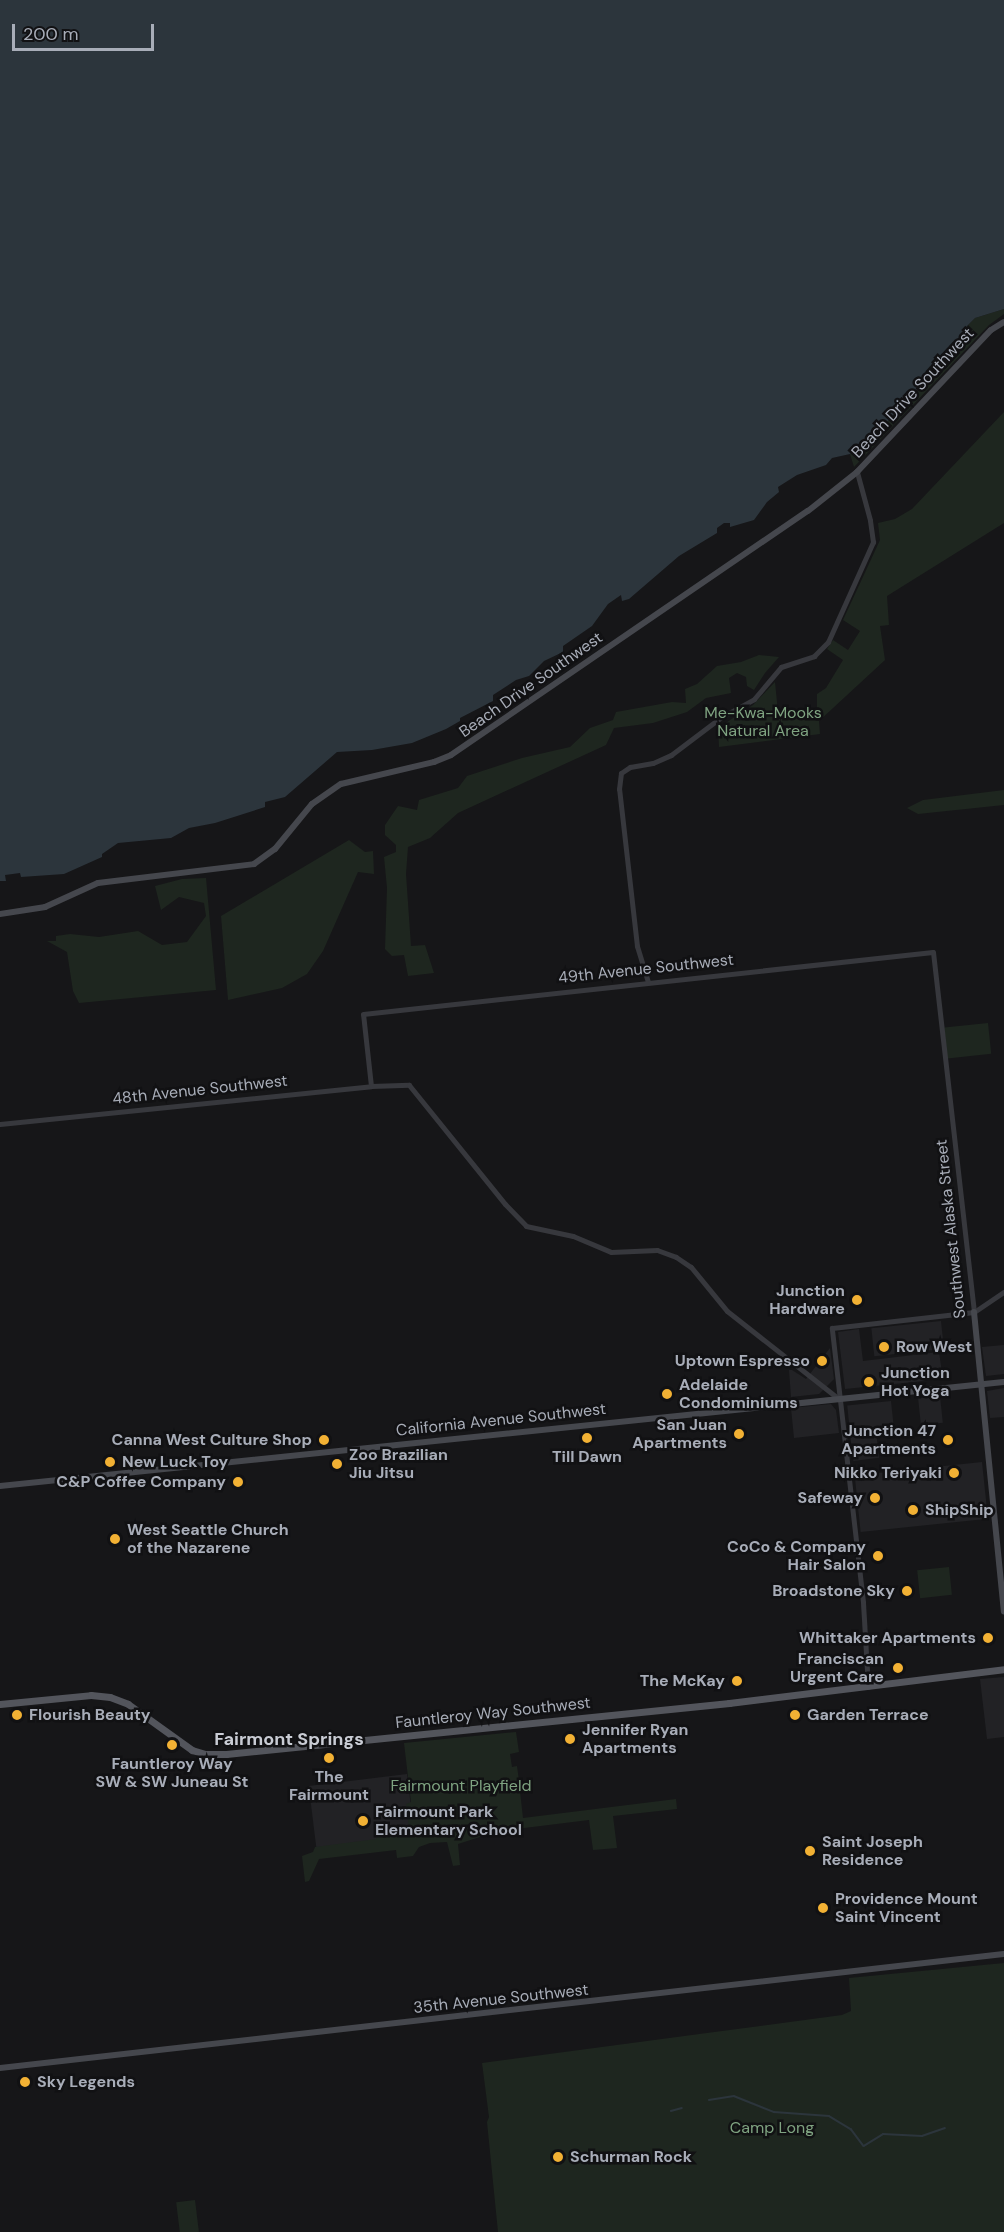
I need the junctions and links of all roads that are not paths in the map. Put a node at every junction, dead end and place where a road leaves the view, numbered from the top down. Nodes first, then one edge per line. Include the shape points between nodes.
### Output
1 (1004, 322) edge
2 (857, 472) junction
3 (0, 914) edge
4 (933, 952) joint
5 (648, 981) junction
6 (371, 1086) junction
7 (0, 1124) edge
8 (1004, 1292) edge
9 (974, 1312) junction
10 (1004, 1382) edge
11 (980, 1384) junction
12 (839, 1399) junction
13 (0, 1486) edge
14 (1004, 1611) edge
15 (1004, 1669) edge
16 (868, 1687) junction
17 (0, 1704) edge
18 (1004, 1954) edge
19 (0, 2068) edge

1 - 2 main road, Beach Drive Southwest via 991,330
2 - 3 main road, Beach Drive Southwest via 753,550 459,751 434,762 351,781 326,793 301,815 275,849 254,864 98,883 45,906
2 - 5 street via 873,542 828,642 814,656 781,667 754,699 720,718 671,755 623,770 619,777 637,946
4 - 5 street, 49th Avenue Southwest
4 - 9 street, Southwest Alaska Street
5 - 6 street, 49th Avenue Southwest via 363,1014
6 - 7 street, 48th Avenue Southwest
6 - 12 street, 48th Avenue Southwest via 402,1083 415,1089 526,1226 573,1236 611,1252 657,1250 676,1257 691,1267 727,1311
8 - 9 street
9 - 11 main road, Southwest Alaska Street
9 - 12 street via 832,1328
10 - 11 main road, California Avenue Southwest
11 - 12 main road, California Avenue Southwest
11 - 14 main road, Southwest Alaska Street
12 - 13 main road, California Avenue Southwest
12 - 16 street via 863,1602
15 - 16 main road, Fauntleroy Way Southwest
16 - 17 main road, Fauntleroy Way Southwest via 226,1754 192,1750 128,1704 110,1697 91,1695
18 - 19 main road, 35th Avenue Southwest

